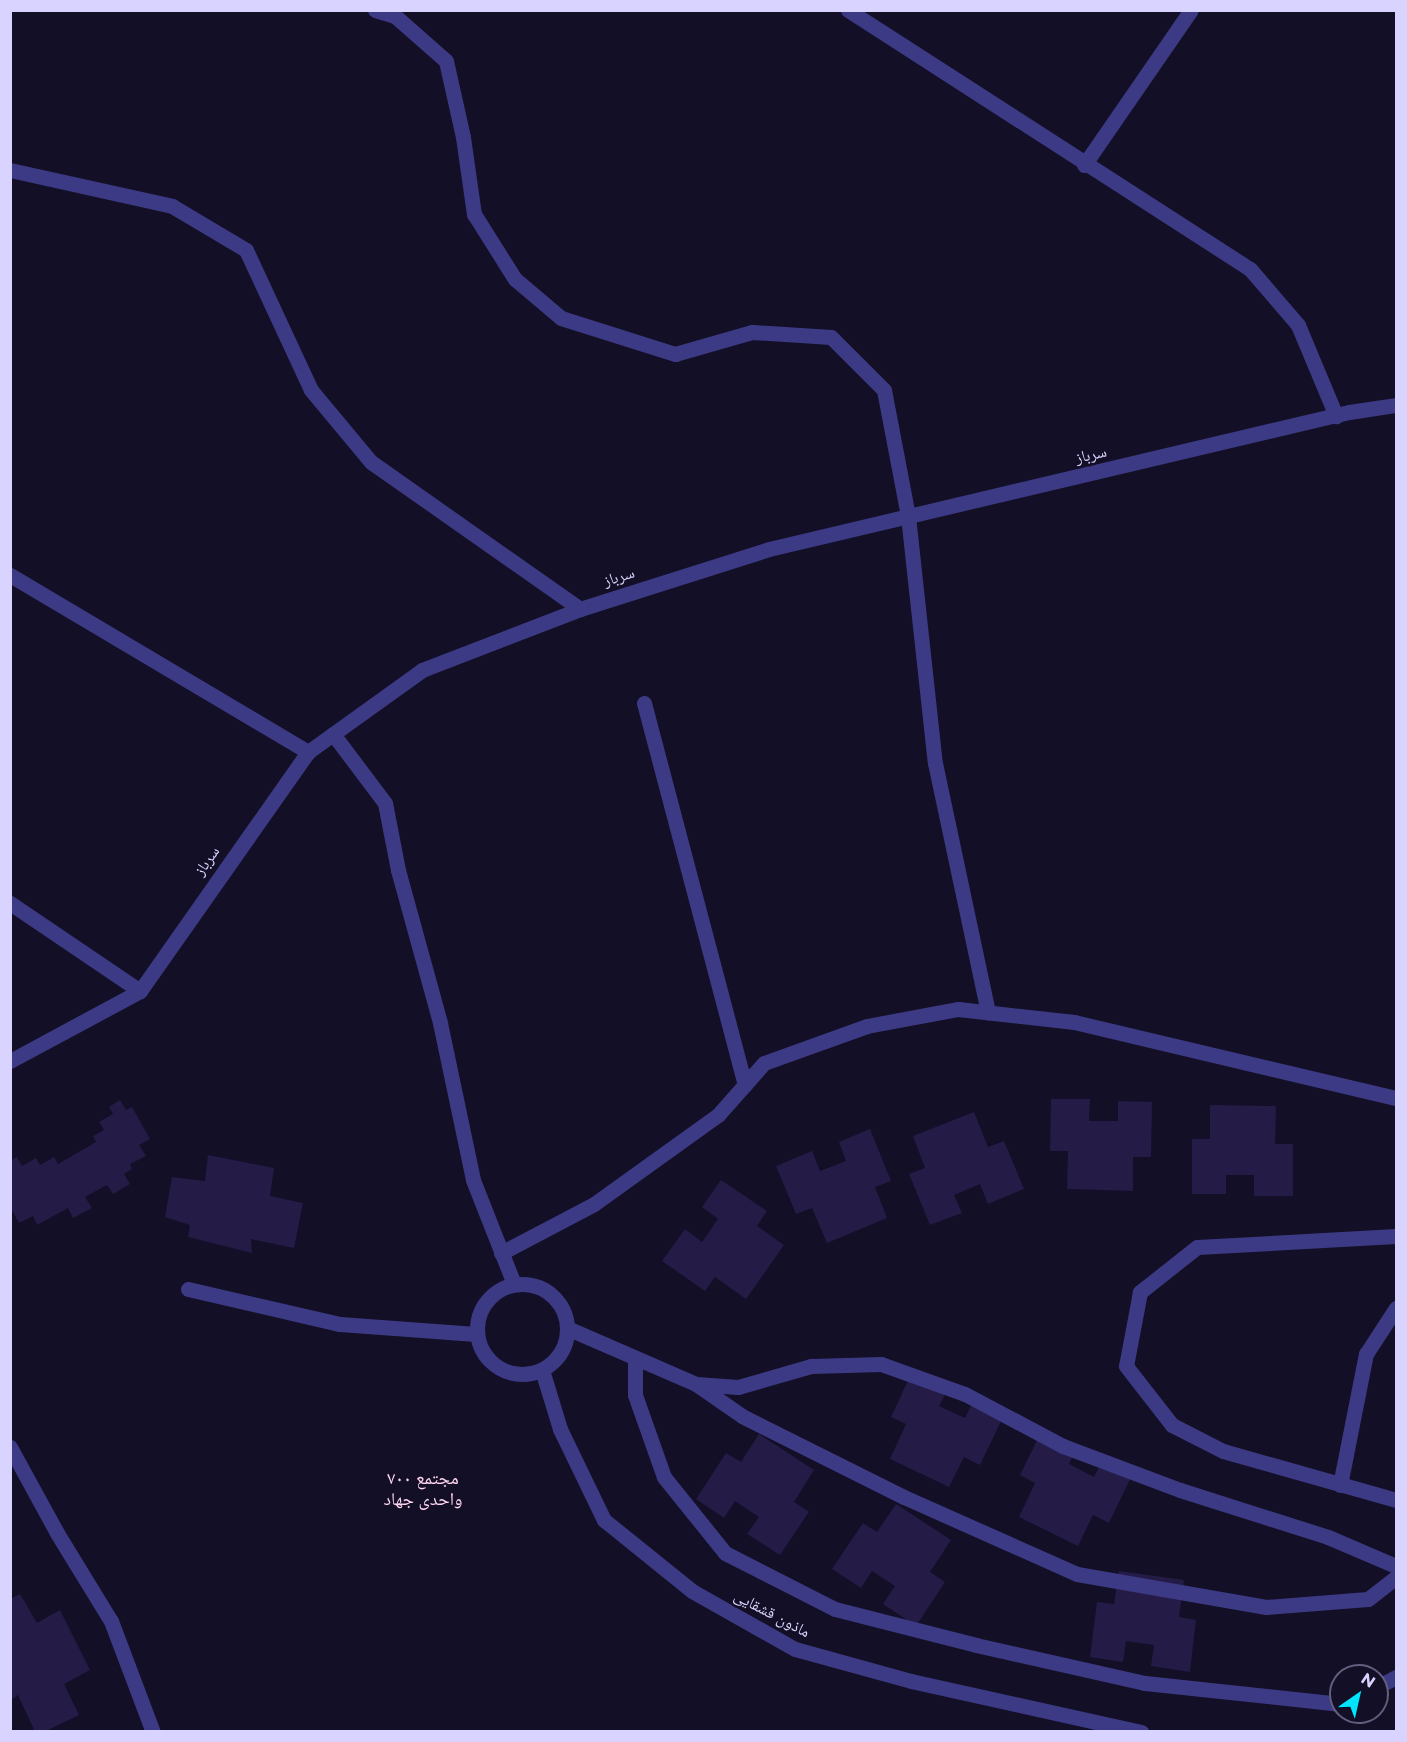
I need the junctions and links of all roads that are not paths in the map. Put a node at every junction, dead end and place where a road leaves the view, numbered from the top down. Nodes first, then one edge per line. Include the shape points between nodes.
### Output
1 (375, 10) edge
2 (848, 10) edge
3 (1191, 10) edge
4 (1084, 165) junction
5 (10, 170) edge
6 (1396, 405) edge
7 (1336, 416) junction
8 (908, 516) junction
9 (10, 575) edge
10 (580, 609) junction
11 (644, 704) dead end
12 (333, 734) junction
13 (308, 752) junction
14 (10, 903) edge
15 (140, 991) junction
16 (988, 1012) junction
17 (10, 1061) edge
18 (745, 1085) junction
19 (1396, 1098) edge
20 (1396, 1236) edge
21 (501, 1253) junction
22 (514, 1284) junction
23 (188, 1289) dead end
24 (1396, 1308) edge
25 (567, 1328) junction
26 (476, 1334) junction
27 (635, 1359) junction
28 (542, 1370) junction
29 (696, 1384) junction
30 (10, 1447) edge
31 (1340, 1485) junction
32 (1396, 1500) edge
33 (1396, 1566) edge
34 (1396, 1577) edge
35 (1329, 1703) edge
36 (153, 1731) edge
37 (1141, 1731) edge

1 - 8 street via 395,16 446,61 463,137 474,214 514,279 561,318 675,354 752,332 831,338 885,390
2 - 4 street
3 - 4 street
4 - 7 street via 1250,269 1298,325
5 - 10 street via 172,206 246,250 310,390 371,462
6 - 7 street, سرباز
7 - 8 street, سرباز
8 - 10 street, سرباز via 770,549
8 - 16 street via 935,764
9 - 13 street
10 - 12 street, سرباز via 422,670
11 - 18 street
12 - 13 street, سرباز
12 - 21 street via 385,803 398,870 441,1023 472,1180
13 - 15 street, سرباز
14 - 15 street
15 - 17 street, سرباز
16 - 18 street via 958,1009 867,1026 764,1063
16 - 19 street via 1074,1022
18 - 21 street via 718,1115 594,1204
20 - 31 street via 1197,1247 1140,1292 1126,1366 1172,1425 1223,1451
21 - 22 street
22 - 25 street via 529,1284 552,1295 562,1307
22 - 26 street via 497,1290 486,1301 477,1318
23 - 26 street via 340,1324
24 - 31 street via 1366,1354
25 - 27 street
25 - 28 street via 565,1344 555,1361
26 - 28 street via 489,1360 507,1372 522,1375
27 - 29 street
27 - 35 street via 635,1395 664,1478 726,1553 835,1608 1145,1683
28 - 37 street, ماذون قشقایی via 560,1429 604,1520 692,1591 795,1649 911,1681
29 - 33 street via 738,1388 811,1366 881,1364 965,1394 1063,1446 1180,1490 1328,1537
29 - 34 street via 752,1422 904,1497 1077,1574 1266,1608 1368,1599
30 - 36 street via 111,1621
31 - 32 street

